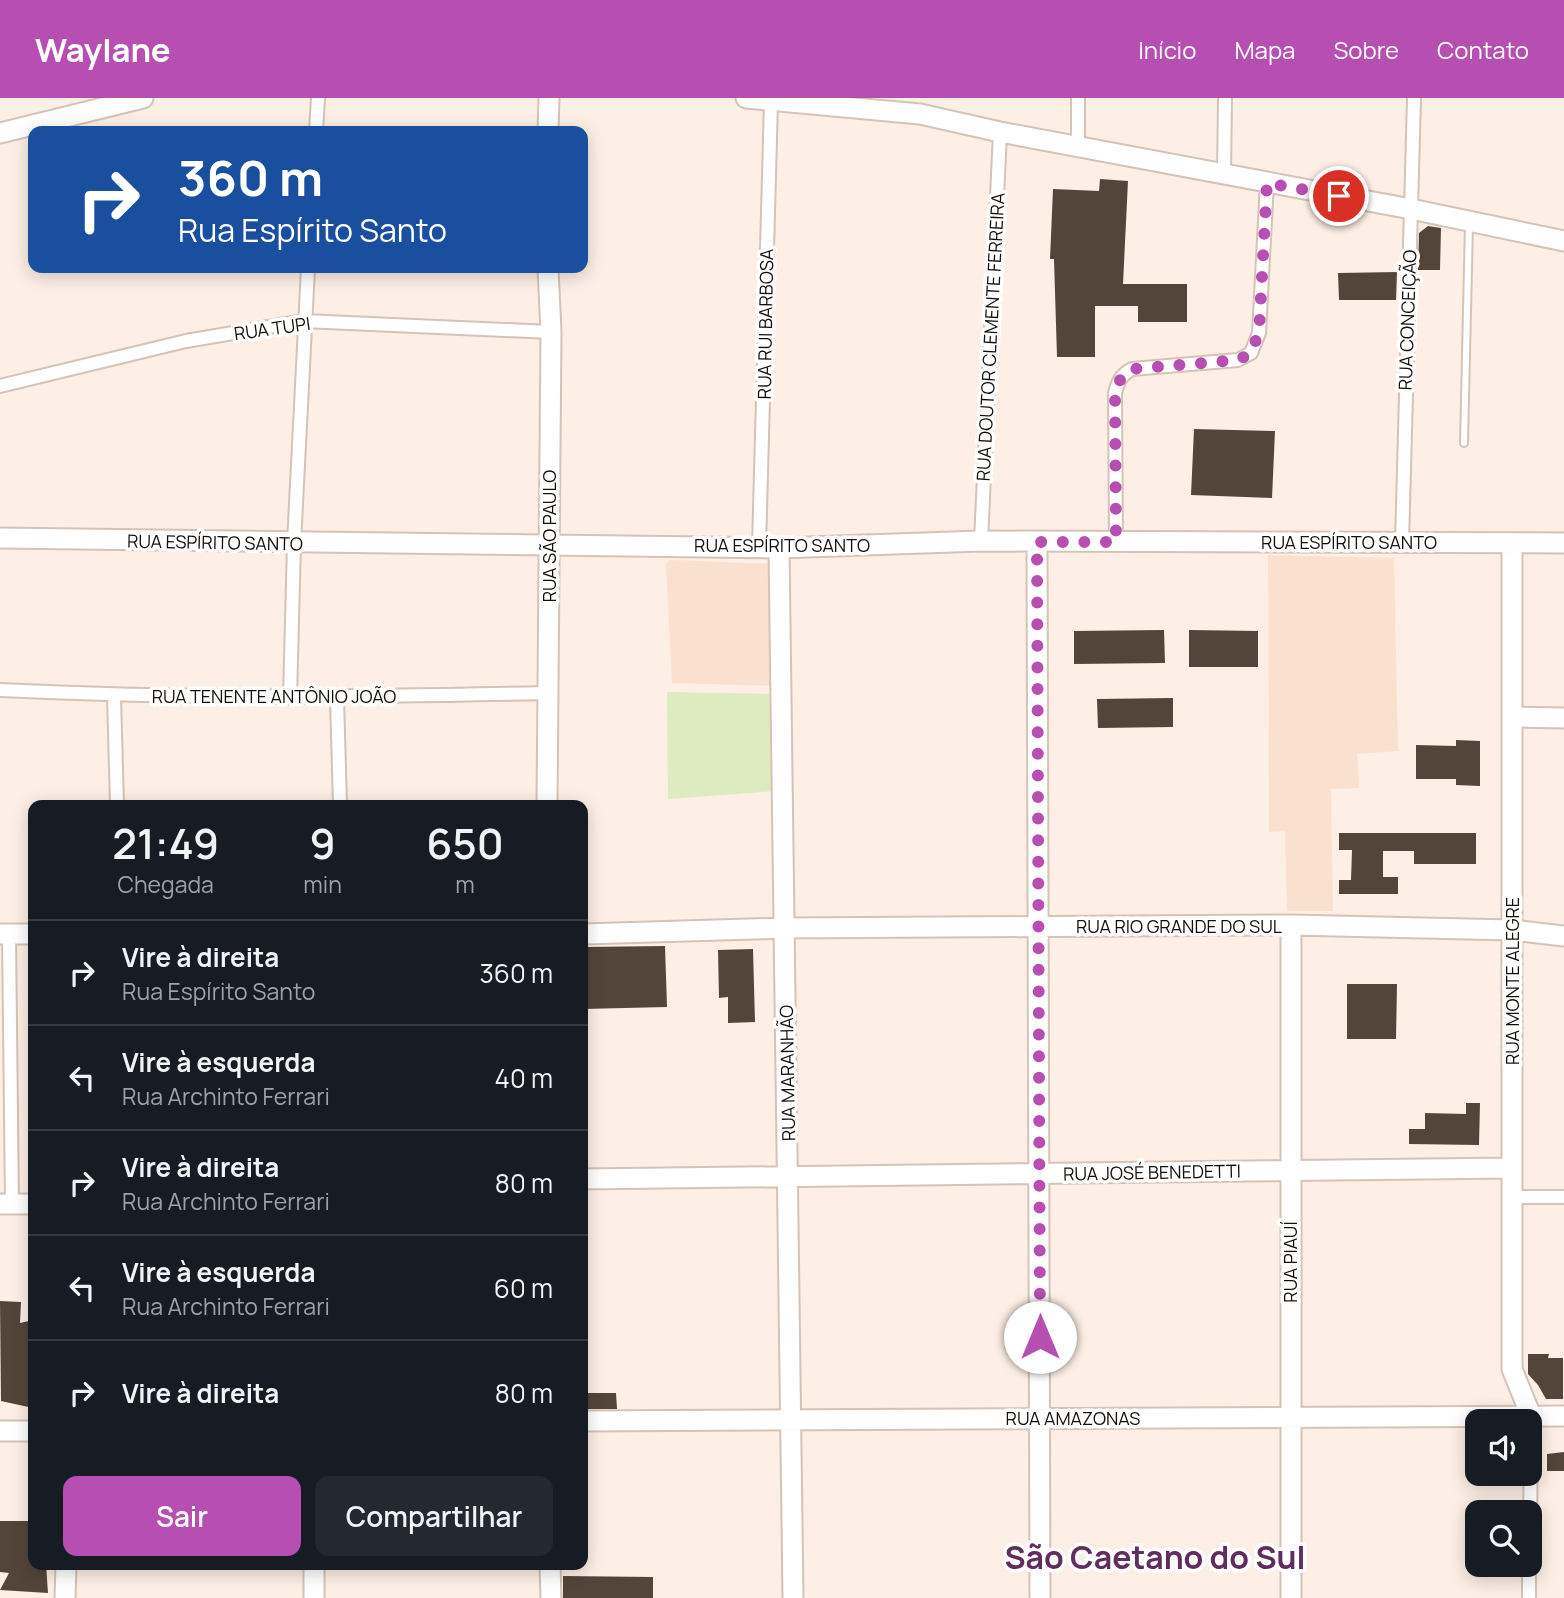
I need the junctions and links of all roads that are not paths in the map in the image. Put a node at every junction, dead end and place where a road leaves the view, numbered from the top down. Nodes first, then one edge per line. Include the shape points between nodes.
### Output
1 (143, 98) edge
2 (318, 98) edge
3 (549, 98) edge
4 (746, 98) edge
5 (1079, 98) edge
6 (1226, 98) edge
7 (1414, 98) edge
8 (771, 100) junction
9 (920, 106) edge
10 (28, 126) edge
11 (29, 126) edge
12 (316, 126) edge
13 (548, 126) edge
14 (1000, 132) junction
15 (0, 133) edge
16 (1078, 147) junction
17 (1224, 174) junction
18 (1267, 183) junction
19 (1411, 209) junction
20 (1469, 222) junction
21 (1564, 241) edge
22 (307, 273) edge
23 (548, 273) edge
24 (304, 321) junction
25 (551, 332) junction
26 (0, 386) edge
27 (1464, 443) dead end
28 (0, 538) edge
29 (981, 541) junction
30 (1037, 542) junction
31 (1116, 542) junction
32 (294, 543) junction
33 (1402, 543) junction
34 (1512, 543) junction
35 (1564, 543) edge
36 (548, 545) junction
37 (769, 548) junction
38 (0, 690) edge
39 (548, 693) junction
40 (114, 696) junction
41 (290, 698) junction
42 (337, 698) junction
43 (1512, 718) junction
44 (1564, 718) edge
45 (117, 800) edge
46 (340, 800) edge
47 (547, 800) edge
48 (1291, 925) junction
49 (1039, 927) junction
50 (785, 928) junction
51 (1512, 930) junction
52 (588, 933) edge
53 (5, 934) edge
54 (28, 934) edge
55 (1564, 936) edge
56 (1512, 1168) junction
57 (1290, 1170) junction
58 (1040, 1174) junction
59 (788, 1175) junction
60 (588, 1179) edge
61 (1512, 1197) junction
62 (1564, 1197) edge
63 (6, 1204) edge
64 (28, 1204) edge
65 (1528, 1409) edge
66 (1465, 1416) edge
67 (1542, 1416) edge
68 (1564, 1416) edge
69 (1290, 1417) junction
70 (1040, 1418) junction
71 (791, 1419) junction
72 (588, 1422) edge
73 (0, 1431) edge
74 (28, 1431) edge
75 (66, 1570) edge
76 (314, 1570) edge
77 (550, 1570) edge
78 (1529, 1577) edge
79 (65, 1598) edge
80 (314, 1598) edge
81 (551, 1598) edge
82 (793, 1598) edge
83 (1040, 1598) edge
84 (1291, 1598) edge
85 (1529, 1598) edge

1 - 11 street
2 - 12 street
3 - 13 street
4 - 8 street
5 - 16 street
6 - 17 street
7 - 19 street, RUA CONCEIÇÃO
8 - 9 street
8 - 37 street, RUA RUI BARBOSA
9 - 14 street
10 - 15 street
14 - 16 street
14 - 29 street, RUA DOUTOR CLEMENTE FERREIRA
16 - 17 street
17 - 18 street
18 - 19 street
18 - 31 street via 1259,332 1251,353 1238,360 1132,369 1118,382
19 - 20 street
19 - 33 street, RUA CONCEIÇÃO
20 - 21 street
20 - 27 lane
22 - 24 street
23 - 25 street, RUA SÃO PAULO
24 - 25 street, RUA TUPI
24 - 26 street, RUA TUPI via 186,341
24 - 32 street
25 - 36 street, RUA SÃO PAULO
28 - 32 street, RUA ESPÍRITO SANTO
29 - 30 street, RUA ESPÍRITO SANTO
29 - 37 street, RUA ESPÍRITO SANTO
30 - 31 street, RUA ESPÍRITO SANTO
30 - 49 street
31 - 33 street, RUA ESPÍRITO SANTO
32 - 36 street, RUA ESPÍRITO SANTO
32 - 41 street
33 - 34 street, RUA ESPÍRITO SANTO
34 - 35 street, RUA ESPÍRITO SANTO
34 - 43 street, RUA MONTE ALEGRE
36 - 37 street, RUA ESPÍRITO SANTO
36 - 39 street, RUA SÃO PAULO
37 - 50 street, RUA MARANHÃO
38 - 40 street, RUA TENENTE ANTÔNIO JOÃO
39 - 42 street, RUA TENENTE ANTÔNIO JOÃO
39 - 47 street, RUA SÃO PAULO
40 - 41 street, RUA TENENTE ANTÔNIO JOÃO
40 - 45 street
41 - 42 street, RUA TENENTE ANTÔNIO JOÃO
42 - 46 street
43 - 44 street
43 - 51 street, RUA MONTE ALEGRE
48 - 49 street, RUA RIO GRANDE DO SUL
48 - 51 street, RUA RIO GRANDE DO SUL
48 - 57 street, RUA PIAUÍ
49 - 50 street, RUA RIO GRANDE DO SUL
49 - 58 street
50 - 52 street, RUA RIO GRANDE DO SUL
50 - 59 street, RUA MARANHÃO
51 - 55 street, RUA RIO GRANDE DO SUL
51 - 56 street, RUA MONTE ALEGRE
53 - 54 street
53 - 63 street
56 - 57 street, RUA JOSÉ BENEDETTI
56 - 61 street, RUA MONTE ALEGRE
57 - 58 street, RUA JOSÉ BENEDETTI
57 - 69 street, RUA PIAUÍ
58 - 59 street, RUA JOSÉ BENEDETTI
58 - 70 street
59 - 60 street, RUA JOSÉ BENEDETTI
59 - 71 street, RUA MARANHÃO
61 - 62 street
61 - 65 street, RUA MONTE ALEGRE via 1512,1369
63 - 64 street
66 - 69 street, RUA AMAZONAS
67 - 68 street, RUA AMAZONAS
69 - 70 street, RUA AMAZONAS
69 - 84 street, RUA PIAUÍ
70 - 71 street, RUA AMAZONAS
70 - 83 street
71 - 72 street, RUA AMAZONAS
71 - 82 street, RUA MARANHÃO
73 - 74 street
75 - 79 street
76 - 80 street
77 - 81 street
78 - 85 street

